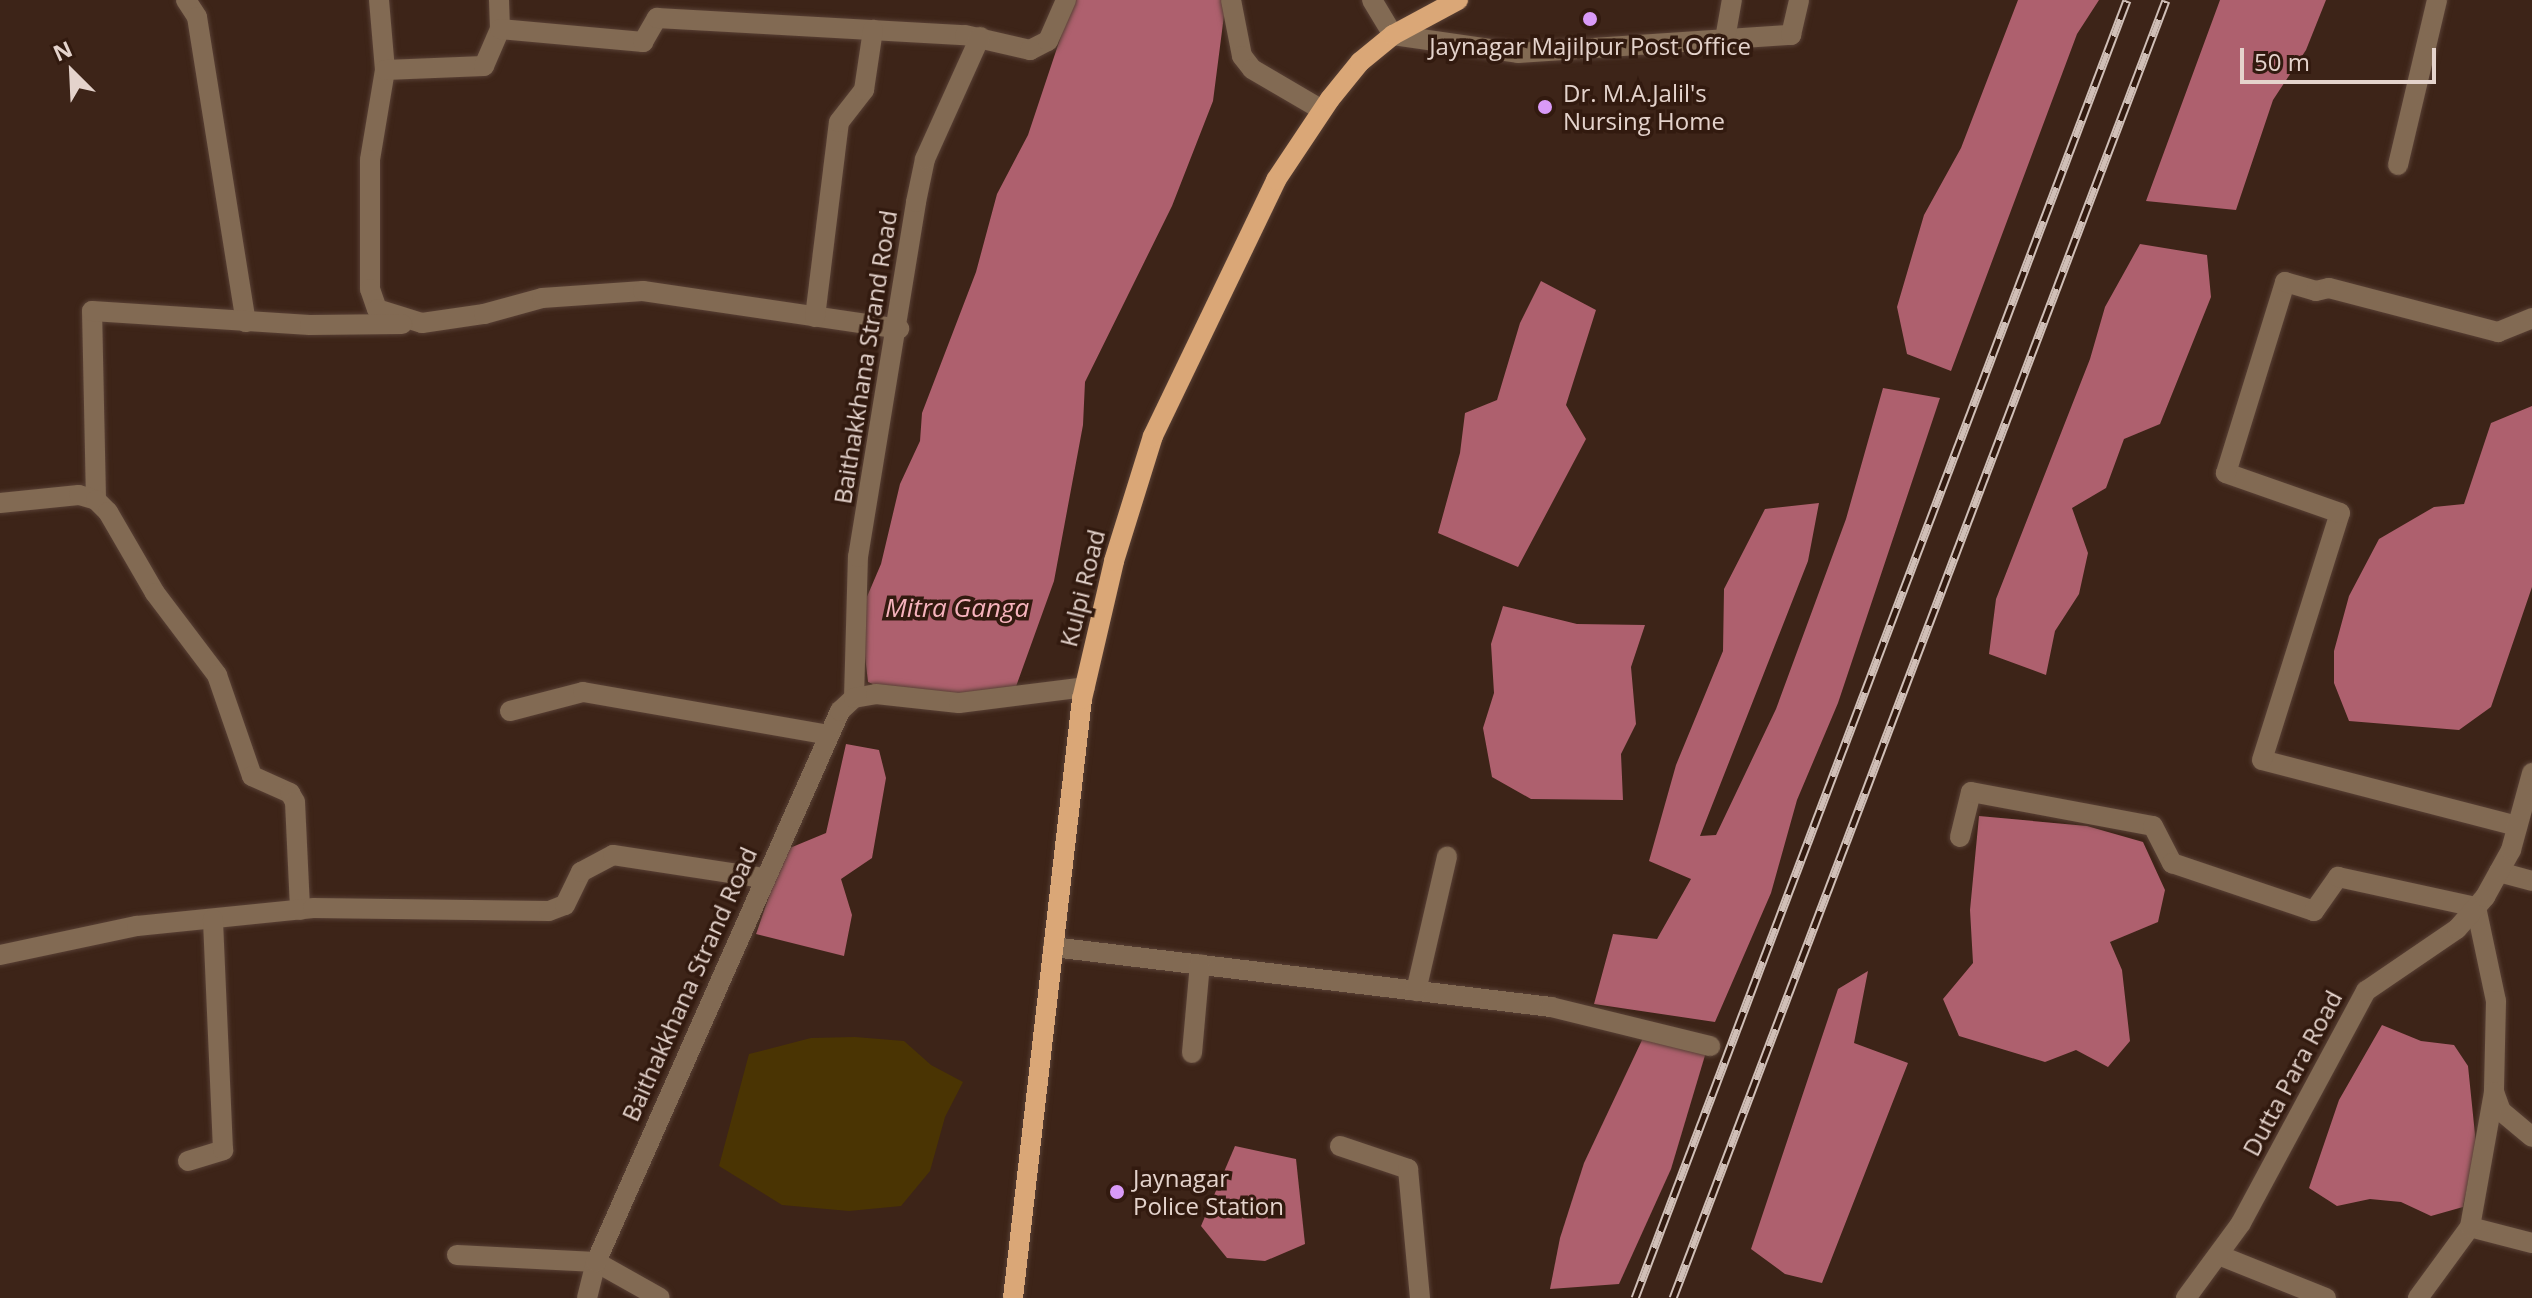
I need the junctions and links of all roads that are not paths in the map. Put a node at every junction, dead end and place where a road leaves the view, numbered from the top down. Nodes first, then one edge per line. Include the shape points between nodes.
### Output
1 (186, 0) edge
2 (379, 0) edge
3 (499, 0) edge
4 (1066, 0) edge
5 (1231, 0) edge
6 (1372, 0) edge
7 (1458, 0) edge
8 (1732, 0) edge
9 (1799, 0) edge
10 (2437, 0) edge
11 (500, 29) junction
12 (873, 30) junction
13 (1393, 35) junction
14 (980, 37) junction
15 (1725, 39) junction
16 (385, 70) junction
17 (1322, 110) junction
18 (2398, 165) dead end
19 (815, 317) junction
20 (2532, 318) edge
21 (246, 322) junction
22 (422, 323) junction
23 (899, 329) junction
24 (96, 500) junction
25 (0, 503) edge
26 (1085, 687) junction
27 (854, 698) junction
28 (510, 711) dead end
29 (829, 735) junction
30 (2531, 779) edge
31 (2517, 826) junction
32 (1960, 837) dead end
33 (1447, 857) dead end
34 (2499, 872) junction
35 (763, 878) junction
36 (2532, 881) edge
37 (2476, 907) junction
38 (300, 910) junction
39 (213, 919) junction
40 (1053, 947) junction
41 (0, 955) edge
42 (1200, 964) junction
43 (1416, 991) junction
44 (1710, 1046) dead end
45 (1192, 1053) dead end
46 (2494, 1092) junction
47 (2532, 1137) edge
48 (1340, 1146) dead end
49 (188, 1161) dead end
50 (2470, 1227) junction
51 (2532, 1243) edge
52 (457, 1255) dead end
53 (2221, 1256) junction
54 (596, 1262) junction
55 (587, 1298) edge
56 (660, 1298) edge
57 (1013, 1298) edge
58 (1420, 1298) edge
59 (2186, 1298) edge
60 (2326, 1298) edge
61 (2418, 1298) edge

1 - 21 street via 197,17
2 - 16 street
3 - 11 street
4 - 14 street via 1041,47 1030,50
5 - 17 street via 1242,56 1252,69
6 - 13 street
7 - 13 main road, Kulpi Road
8 - 15 street
9 - 15 street via 1791,35
10 - 18 street
11 - 12 street via 643,42 657,18
11 - 16 street via 484,66
12 - 14 street
12 - 19 street via 864,90 839,122
13 - 15 street via 1518,53
13 - 17 main road, Kulpi Road via 1360,62
14 - 23 street, Baithakkhana Strand Road via 925,159
16 - 22 street via 370,160 370,289 377,309
17 - 26 main road, Kulpi Road via 1276,180 1153,436 1114,561
19 - 22 street via 643,291 606,291 542,298
19 - 23 street
20 - 31 street via 2498,332 2329,288 2316,291 2285,282 2226,473 2340,513 2262,760
21 - 22 street
21 - 24 street via 92,311
23 - 27 street, Baithakkhana Strand Road via 858,557
24 - 25 street via 55,495
24 - 38 street via 161,603 217,675 252,776 290,793 295,802
26 - 27 street via 972,702 876,694
26 - 40 main road, Kulpi Road
27 - 29 street, Baithakkhana Strand Road via 840,711
28 - 29 street via 583,692
29 - 35 street, Baithakkhana Strand Road
30 - 31 street, Dutta Para Road
31 - 34 street, Dutta Para Road
32 - 37 street via 1971,792 2153,826 2172,863 2314,911 2338,877
33 - 43 street
34 - 36 street
34 - 37 street, Dutta Para Road
35 - 38 street via 613,855 581,872 565,905 549,911
35 - 54 street, Baithakkhana Strand Road
37 - 46 street via 2496,1001
37 - 53 street, Dutta Para Road via 2457,929 2366,991
38 - 39 street
39 - 41 street via 83,935
39 - 49 street via 223,1150
40 - 42 street
40 - 57 main road, Kulpi Road
42 - 43 street
42 - 45 street
43 - 44 street via 1551,1007
46 - 47 street via 2501,1111
46 - 50 street
48 - 58 street via 1408,1169
50 - 51 street
50 - 61 street
52 - 54 street
53 - 59 street, Dutta Para Road
53 - 60 street
54 - 55 street, Baithakkhana Strand Road
54 - 56 street

